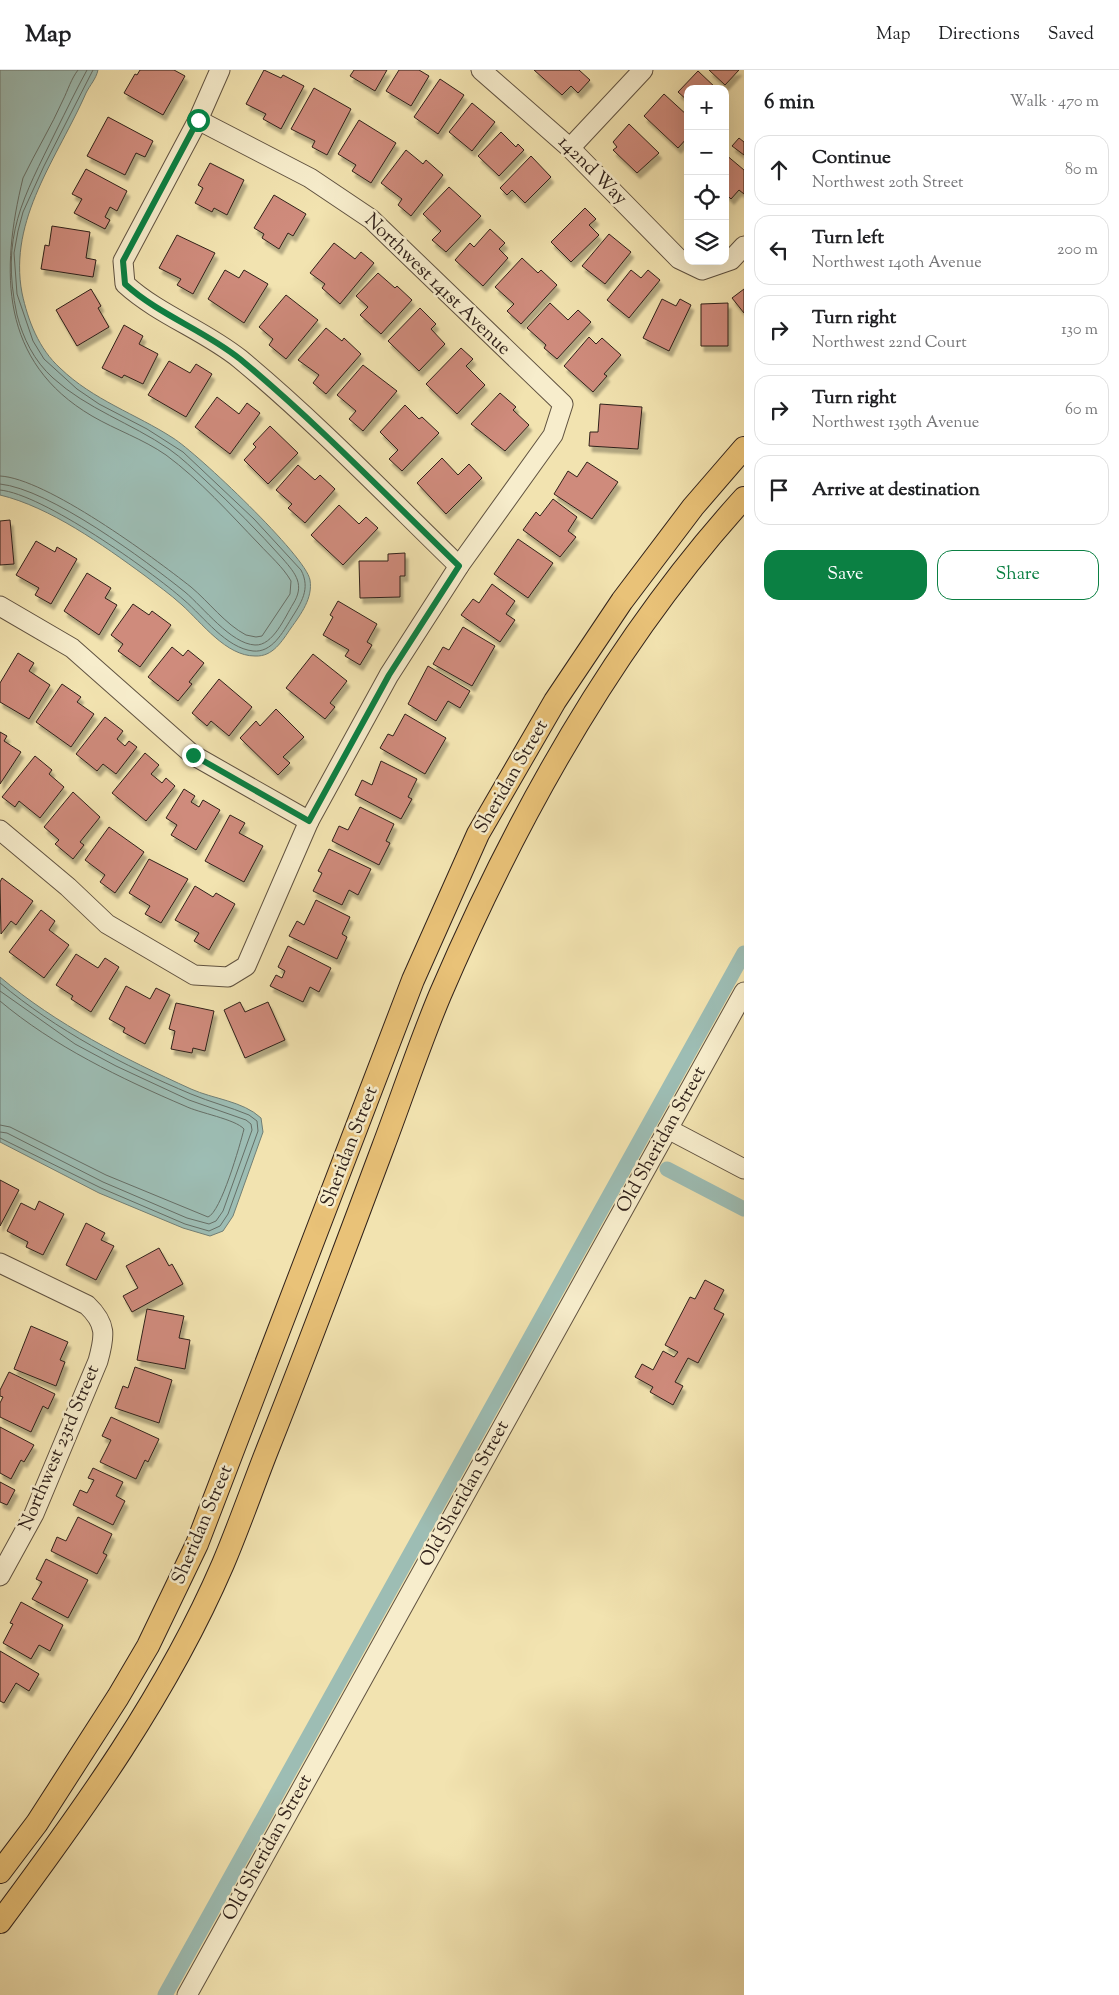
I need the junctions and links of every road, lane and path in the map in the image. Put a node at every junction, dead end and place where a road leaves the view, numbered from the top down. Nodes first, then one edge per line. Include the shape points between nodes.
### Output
1 (220, 70) edge
2 (481, 70) edge
3 (643, 70) edge
4 (198, 120) junction
5 (570, 148) junction
6 (744, 246) edge
7 (744, 448) edge
8 (744, 498) edge
9 (459, 566) junction
10 (0, 606) edge
11 (309, 821) junction
12 (0, 830) edge
13 (744, 992) edge
14 (668, 1129) junction
15 (744, 1169) edge
16 (0, 1263) edge
17 (0, 1576) edge
18 (0, 1872) edge
19 (0, 1922) edge
20 (186, 1995) edge

1 - 4 street
2 - 5 street, 142nd Way
3 - 5 street
4 - 9 street via 123,261 125,284 140,298 238,358 305,415
4 - 9 street, Northwest 141st Avenue via 310,178 372,219 563,404 553,435
5 - 6 street, 142nd Way via 679,258 702,270 731,260
7 - 18 main road, Sheridan Street via 693,507 622,601 555,700 478,834 413,980 197,1544 148,1646 118,1697 37,1824
8 - 19 main road, Sheridan Street via 717,528 644,625 582,718 505,854 439,997 322,1312 222,1566 176,1661 143,1717 58,1844
9 - 11 street via 389,675
10 - 11 street via 72,648 193,755
11 - 12 street via 246,966 228,977 194,974 107,924
13 - 14 street, Old Sheridan Street
14 - 15 street
14 - 20 street, Old Sheridan Street
16 - 17 street, Northwest 23rd Street via 87,1305 98,1316 104,1336 98,1361 34,1514

